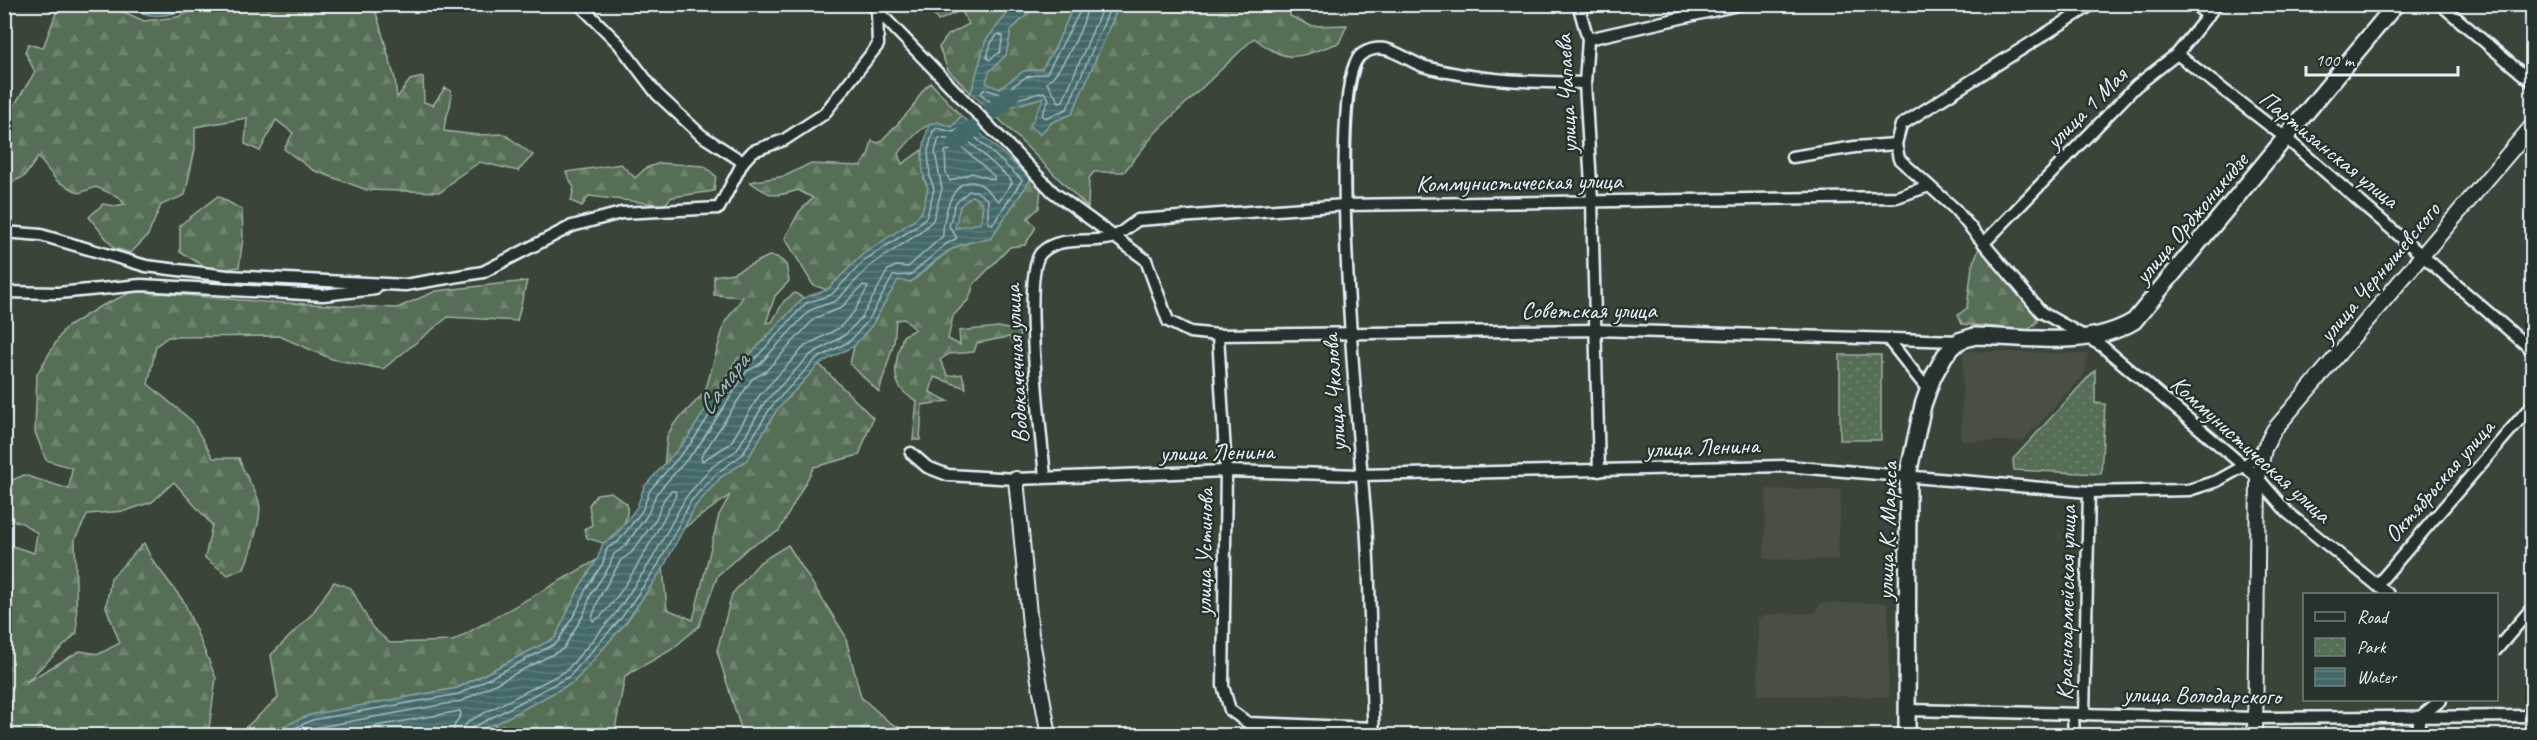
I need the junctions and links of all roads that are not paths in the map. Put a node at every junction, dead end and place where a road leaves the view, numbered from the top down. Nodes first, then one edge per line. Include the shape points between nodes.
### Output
1 (579, 4) edge
2 (1578, 4) edge
3 (1742, 4) edge
4 (2093, 4) edge
5 (2194, 4) edge
6 (2217, 4) edge
7 (2396, 4) edge
8 (2440, 4) edge
9 (874, 8) edge
10 (2208, 16) junction
11 (1588, 39) junction
12 (2176, 54) junction
13 (2532, 82) edge
14 (1585, 83) junction
15 (2532, 126) edge
16 (2287, 139) junction
17 (1896, 144) junction
18 (1792, 157) dead end
19 (743, 162) junction
20 (1929, 186) junction
21 (1592, 202) junction
22 (1345, 205) junction
23 (4, 232) edge
24 (1113, 237) junction
25 (1984, 243) junction
26 (2424, 255) junction
27 (405, 285) junction
28 (4, 292) edge
29 (1596, 330) junction
30 (1351, 333) junction
31 (1218, 335) junction
32 (2084, 338) junction
33 (1888, 339) junction
34 (1959, 341) junction
35 (2532, 350) edge
36 (1928, 390) junction
37 (2532, 405) edge
38 (2264, 450) junction
39 (911, 453) dead end
40 (2244, 466) junction
41 (1226, 471) junction
42 (1599, 471) junction
43 (1360, 475) junction
44 (1908, 475) junction
45 (1045, 477) junction
46 (2258, 478) junction
47 (1016, 479) junction
48 (2089, 492) junction
49 (2377, 585) junction
50 (2387, 593) edge
51 (2532, 608) edge
52 (2498, 648) edge
53 (2439, 701) edge
54 (1907, 710) junction
55 (2079, 715) junction
56 (2420, 717) junction
57 (2532, 717) edge
58 (2256, 718) junction
59 (1374, 732) edge
60 (1049, 735) edge
61 (1907, 735) edge
62 (2073, 735) edge
63 (2255, 735) edge
64 (2417, 735) edge

1 - 19 street via 619,44 657,94 701,135
2 - 11 street, улица Чапаева
3 - 11 street
4 - 17 street via 1900,125
5 - 10 street
6 - 10 street, улица 1 Мая
7 - 16 main road, улица Орджоникидзе
8 - 13 street
9 - 19 street via 878,45 824,114 784,141 753,151
9 - 24 street via 1053,192
10 - 12 street, улица 1 Мая
11 - 14 street, улица Чапаева
12 - 16 street, Партизанская улица
12 - 25 street, улица 1 Мая via 2136,86
14 - 21 street, улица Чапаева
14 - 22 street, улица Чкалова via 1496,81 1421,66 1401,53 1380,49 1364,52 1357,57 1352,71 1344,139
15 - 26 street, улица Чернышевского
16 - 26 street, Партизанская улица
16 - 32 main road, улица Орджоникидзе via 2134,321 2120,329
17 - 18 street
17 - 20 street, Коммунистическая улица via 1899,159
19 - 27 street via 719,208 621,213 572,226 483,272
20 - 21 street, Коммунистическая улица via 1897,197
20 - 25 street, Коммунистическая улица
21 - 22 street, Коммунистическая улица
21 - 29 street, улица Чапаева
22 - 24 street, Коммунистическая улица via 1138,220
22 - 30 street, улица Чкалова
23 - 27 street via 41,235 157,267 227,276
24 - 31 street via 1146,260 1168,321 1190,332
24 - 45 street, Водокачечная улица via 1056,243 1040,254 1034,268 1032,326
25 - 32 street, Коммунистическая улица via 2041,312
26 - 35 street, Партизанская улица
26 - 38 street, улица Чернышевского via 2274,430
27 - 28 street via 323,295 141,285 58,293
29 - 30 street, Советская улица
29 - 33 street, Советская улица
29 - 42 street, улица Чапаева
30 - 31 street, Советская улица
30 - 43 street, улица Чкалова
31 - 41 street, улица Устинова
32 - 34 main road, улица Орджоникидзе via 1975,336
32 - 40 street, Коммунистическая улица via 2102,346
33 - 34 street, Советская улица
33 - 36 street
34 - 36 main road, улица К. Маркса via 1945,355
36 - 44 main road, улица К. Маркса
37 - 49 street, Октябрьская улица
38 - 40 street, улица Ленина
38 - 46 street, улица Чернышевского
39 - 47 street, улица Ленина via 927,467 948,475
40 - 46 street, Коммунистическая улица
40 - 48 street, улица Ленина via 2189,490
41 - 43 street, улица Ленина
41 - 45 street, улица Ленина
41 - 59 street, улица Устинова via 1223,686 1230,710 1248,723
42 - 43 street, улица Ленина
42 - 44 street, улица Ленина via 1786,466
43 - 59 street, улица Чкалова via 1366,524
44 - 48 street, улица Ленина
44 - 54 main road, улица К. Маркса
45 - 47 street, улица Ленина
46 - 49 street, Коммунистическая улица via 2288,513
46 - 58 street, улица Чернышевского
47 - 60 street, Водокачечная улица via 1031,635
48 - 55 street, Красноармейская улица
49 - 50 street, Коммунистическая улица
51 - 52 street
53 - 56 street
54 - 55 street, улица Володарского
54 - 61 main road, улица К. Маркса
55 - 58 street, улица Володарского
55 - 62 street, Красноармейская улица
56 - 57 street, улица Володарского
56 - 58 street, улица Володарского
56 - 64 street
58 - 63 street, улица Чернышевского

